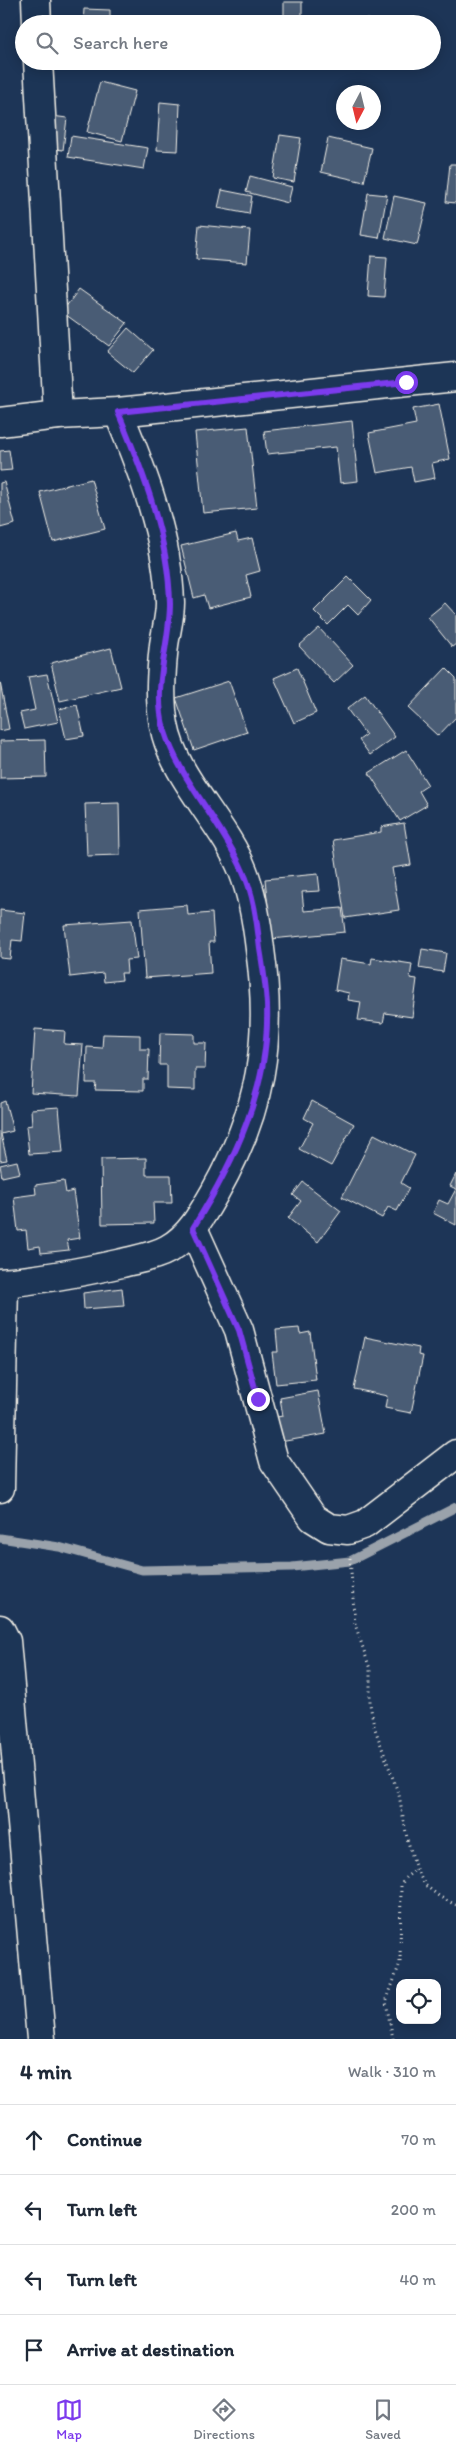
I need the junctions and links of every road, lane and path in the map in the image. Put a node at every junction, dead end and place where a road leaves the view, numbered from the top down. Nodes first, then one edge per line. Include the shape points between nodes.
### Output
1 (36, 0) edge
2 (37, 15) edge
3 (39, 70) edge
4 (456, 377) edge
5 (118, 412) junction
6 (58, 415) junction
7 (0, 422) edge
8 (193, 1228) junction
9 (2, 1283) edge
10 (456, 1454) edge
11 (0, 1488) edge
12 (348, 1530) junction
13 (0, 1629) edge
14 (416, 1869) junction
15 (456, 1905) edge
16 (42, 2039) edge
17 (393, 2039) edge

1 - 2 street
3 - 6 street
4 - 5 street
5 - 6 street
5 - 8 street via 135,452 160,532 168,571 170,606 160,681 164,727 177,761 243,870 255,912 267,1006 264,1056 257,1094 226,1172
6 - 7 street
8 - 9 street via 169,1249 146,1257 92,1270
8 - 12 street via 239,1330 274,1461 313,1518 330,1528
9 - 11 street
10 - 12 street via 365,1524
12 - 14 path via 355,1624 370,1669 374,1726 399,1795
13 - 16 street via 6,1641
14 - 15 path via 425,1885
14 - 17 path via 401,1886 400,1963 386,2002

